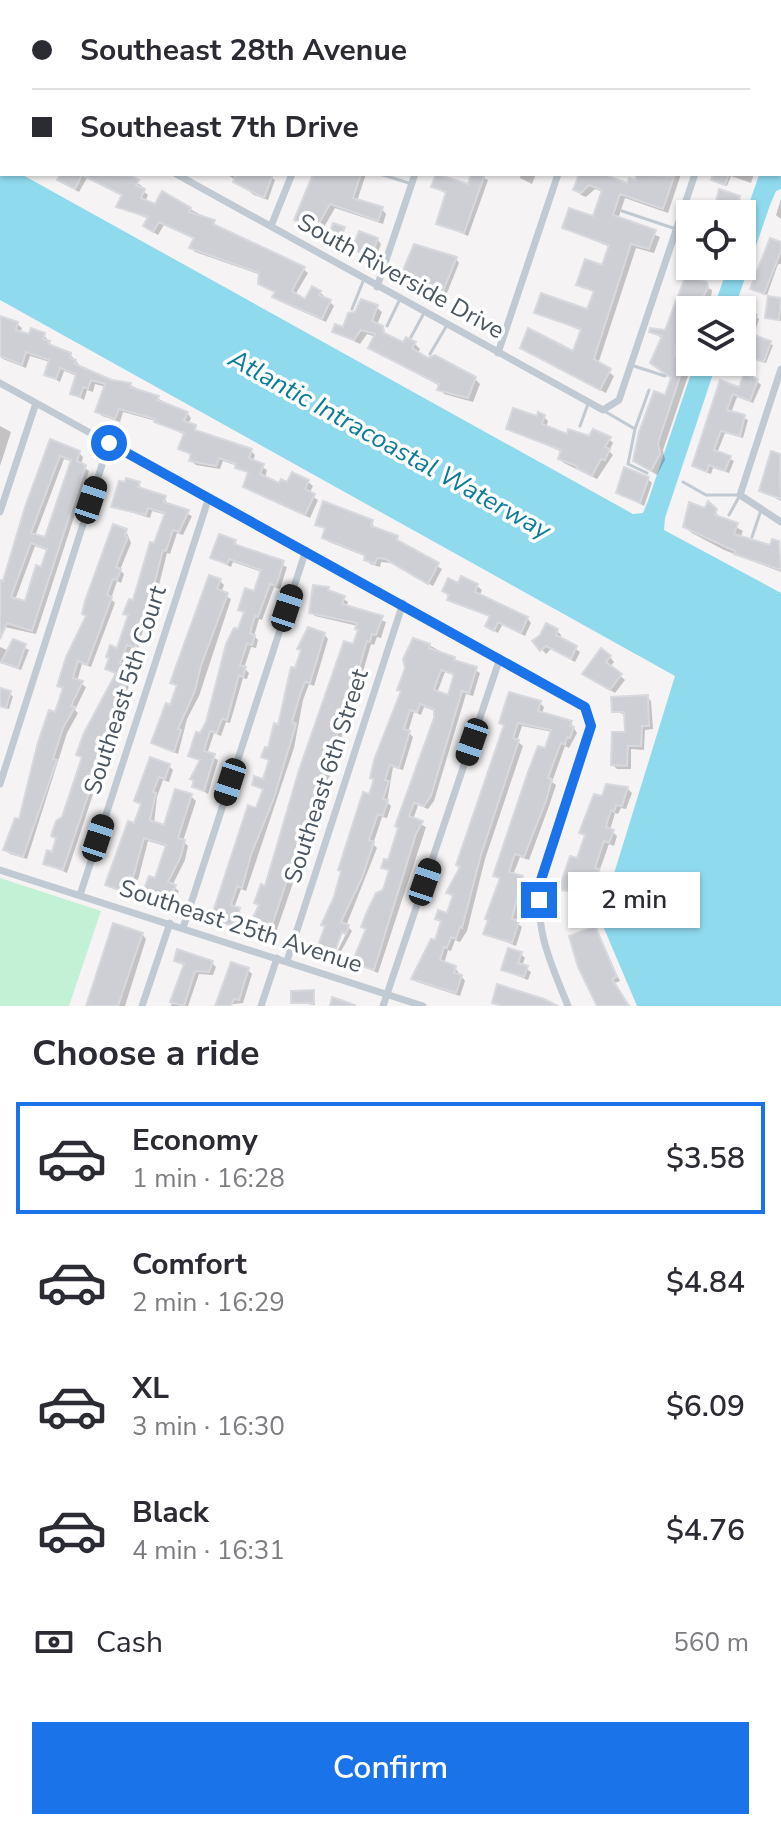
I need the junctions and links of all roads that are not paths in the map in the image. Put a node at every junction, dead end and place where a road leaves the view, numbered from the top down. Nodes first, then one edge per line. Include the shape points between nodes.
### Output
1 (180, 176) edge
2 (291, 176) edge
3 (386, 176) edge
4 (414, 176) edge
5 (557, 176) edge
6 (694, 176) edge
7 (412, 184) junction
8 (686, 200) edge
9 (622, 211) dead end
10 (271, 226) junction
11 (676, 229) joint
12 (364, 279) junction
13 (377, 287) junction
14 (400, 299) junction
15 (352, 309) dead end
16 (424, 313) junction
17 (447, 325) junction
18 (387, 326) dead end
19 (411, 337) dead end
20 (498, 353) junction
21 (430, 354) dead end
22 (631, 365) junction
23 (781, 369) edge
24 (665, 376) dead end
25 (0, 383) edge
26 (649, 390) dead end
27 (36, 403) junction
28 (588, 404) junction
29 (606, 410) junction
30 (580, 426) dead end
31 (635, 429) junction
32 (109, 443) junction
33 (647, 473) dead end
34 (683, 482) dead end
35 (740, 495) junction
36 (209, 497) junction
37 (761, 510) junction
38 (0, 512) edge
39 (729, 515) dead end
40 (781, 522) edge
41 (752, 537) dead end
42 (306, 550) junction
43 (403, 603) junction
44 (500, 658) junction
45 (0, 784) edge
46 (0, 870) edge
47 (80, 895) junction
48 (170, 923) junction
49 (183, 928) junction
50 (277, 958) junction
51 (287, 961) junction
52 (387, 994) junction
53 (142, 1006) edge
54 (261, 1006) edge
55 (383, 1006) edge
56 (423, 1006) edge
57 (568, 1006) edge

1 - 10 street, South Riverside Drive
2 - 10 street
3 - 7 lane
4 - 7 street
5 - 20 street
6 - 8 street
7 - 13 street
9 - 11 lane
10 - 12 street, South Riverside Drive
11 - 22 street
12 - 13 street, South Riverside Drive
12 - 15 lane
13 - 14 street, South Riverside Drive
14 - 16 street, South Riverside Drive
14 - 18 lane
16 - 17 street, South Riverside Drive
16 - 19 lane
17 - 20 street, South Riverside Drive
17 - 21 lane
20 - 28 street, South Riverside Drive
22 - 24 lane
22 - 29 street via 619,400
23 - 35 street
25 - 27 street
26 - 31 lane
27 - 32 street
27 - 38 street
28 - 29 street, South Riverside Drive
28 - 30 lane
29 - 31 lane
31 - 33 lane via 628,464
32 - 36 street
32 - 45 street
34 - 35 lane via 706,495
35 - 37 street
35 - 39 lane
36 - 42 street
36 - 47 street, Southeast 5th Court
37 - 40 street
37 - 41 lane
42 - 43 street
42 - 49 street
43 - 44 street
43 - 51 street, Southeast 6th Street
44 - 52 street
44 - 57 street via 585,707 591,726 539,900 544,946
46 - 47 street, Southeast 25th Avenue
47 - 48 street, Southeast 25th Avenue
48 - 49 street, Southeast 25th Avenue
48 - 53 street
49 - 50 street, Southeast 25th Avenue
50 - 51 street, Southeast 25th Avenue
50 - 54 street
51 - 52 street, Southeast 25th Avenue
52 - 55 street
52 - 56 street, Southeast 25th Avenue

